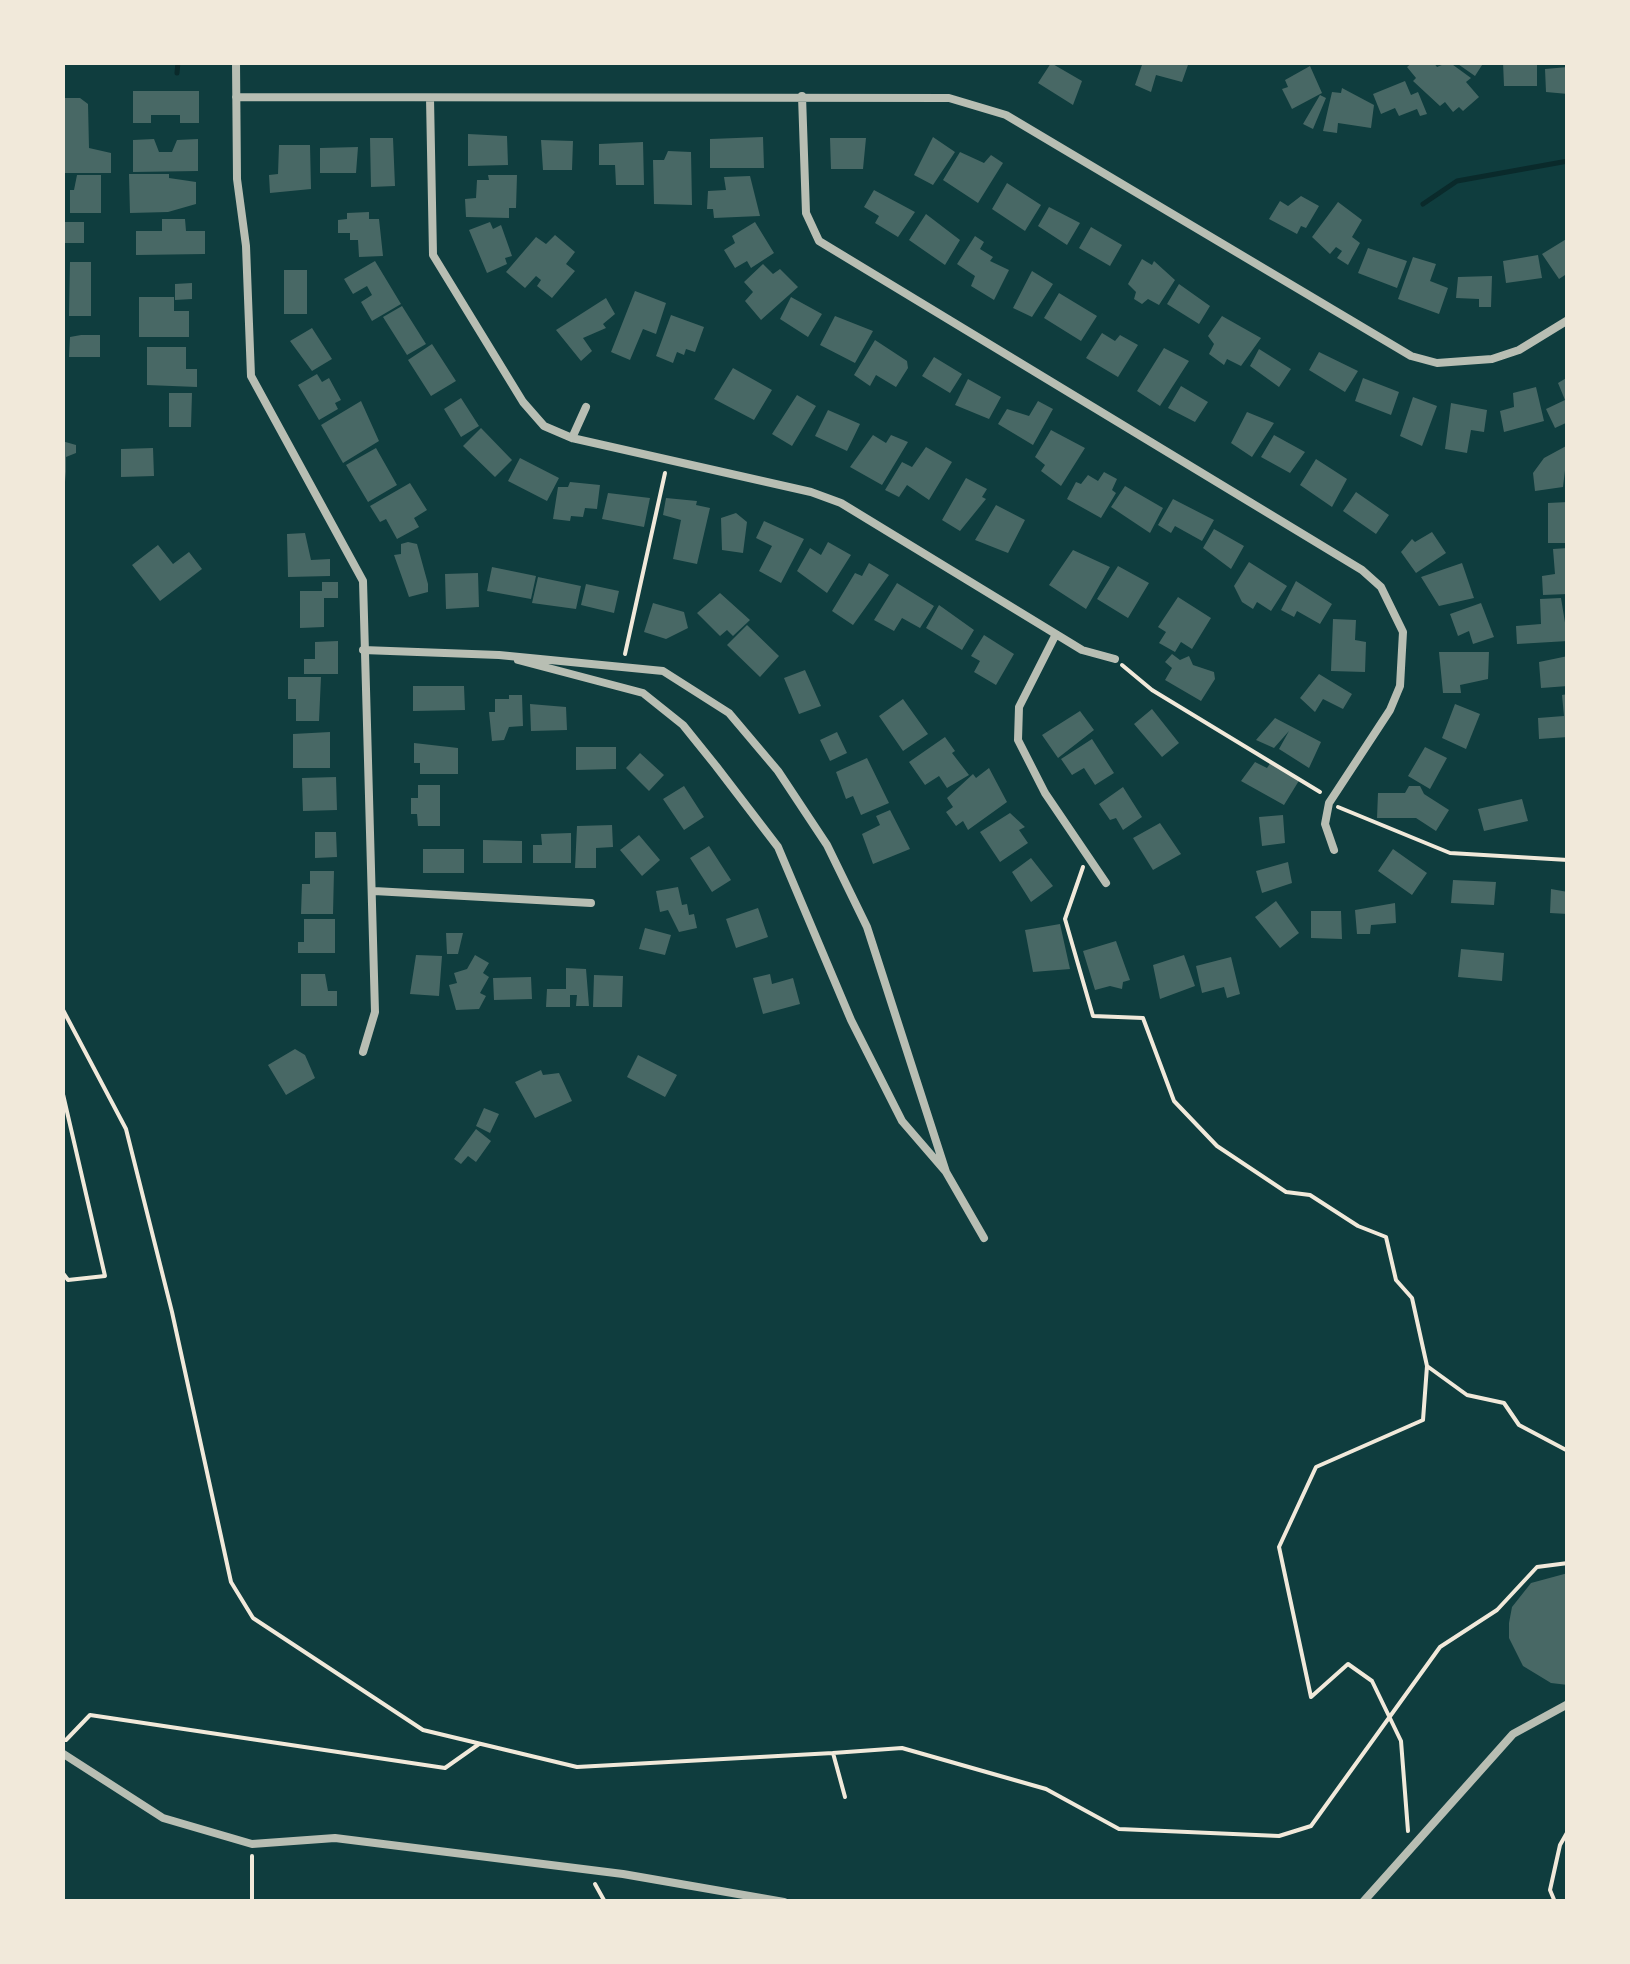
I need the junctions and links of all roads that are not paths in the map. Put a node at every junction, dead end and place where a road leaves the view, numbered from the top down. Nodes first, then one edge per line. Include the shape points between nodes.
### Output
1 (236, 62) edge
2 (802, 96) junction
3 (236, 97) junction
4 (430, 98) junction
5 (1568, 320) edge
6 (586, 407) dead end
7 (572, 438) junction
8 (1056, 634) junction
9 (364, 650) junction
10 (499, 655) junction
11 (1115, 659) dead end
12 (1334, 850) dead end
13 (1106, 883) dead end
14 (374, 891) junction
15 (590, 903) dead end
16 (363, 1052) dead end
17 (946, 1172) junction
18 (984, 1238) dead end
19 (1568, 1704) edge
20 (62, 1753) edge
21 (784, 1902) edge
22 (1363, 1902) edge

1 - 3 street
2 - 4 street
2 - 5 street via 949,98 993,109 1411,356 1436,362 1492,359
2 - 12 street via 806,213 820,242 1381,587 1403,632 1400,686 1329,803 1325,824
3 - 4 street
3 - 9 street via 250,376 363,581
4 - 7 street via 433,255 523,402 544,426
6 - 7 street
7 - 8 street via 811,492
8 - 11 street
8 - 13 street via 1020,707 1018,740
9 - 10 street
9 - 14 street
10 - 17 street via 643,693 683,725 778,847 850,1020 902,1120
10 - 17 street via 663,671 729,712 828,845 867,927
14 - 15 street
14 - 16 street via 375,1012
17 - 18 street
19 - 22 street via 1513,1734
20 - 21 street via 163,1818 252,1844 335,1838

